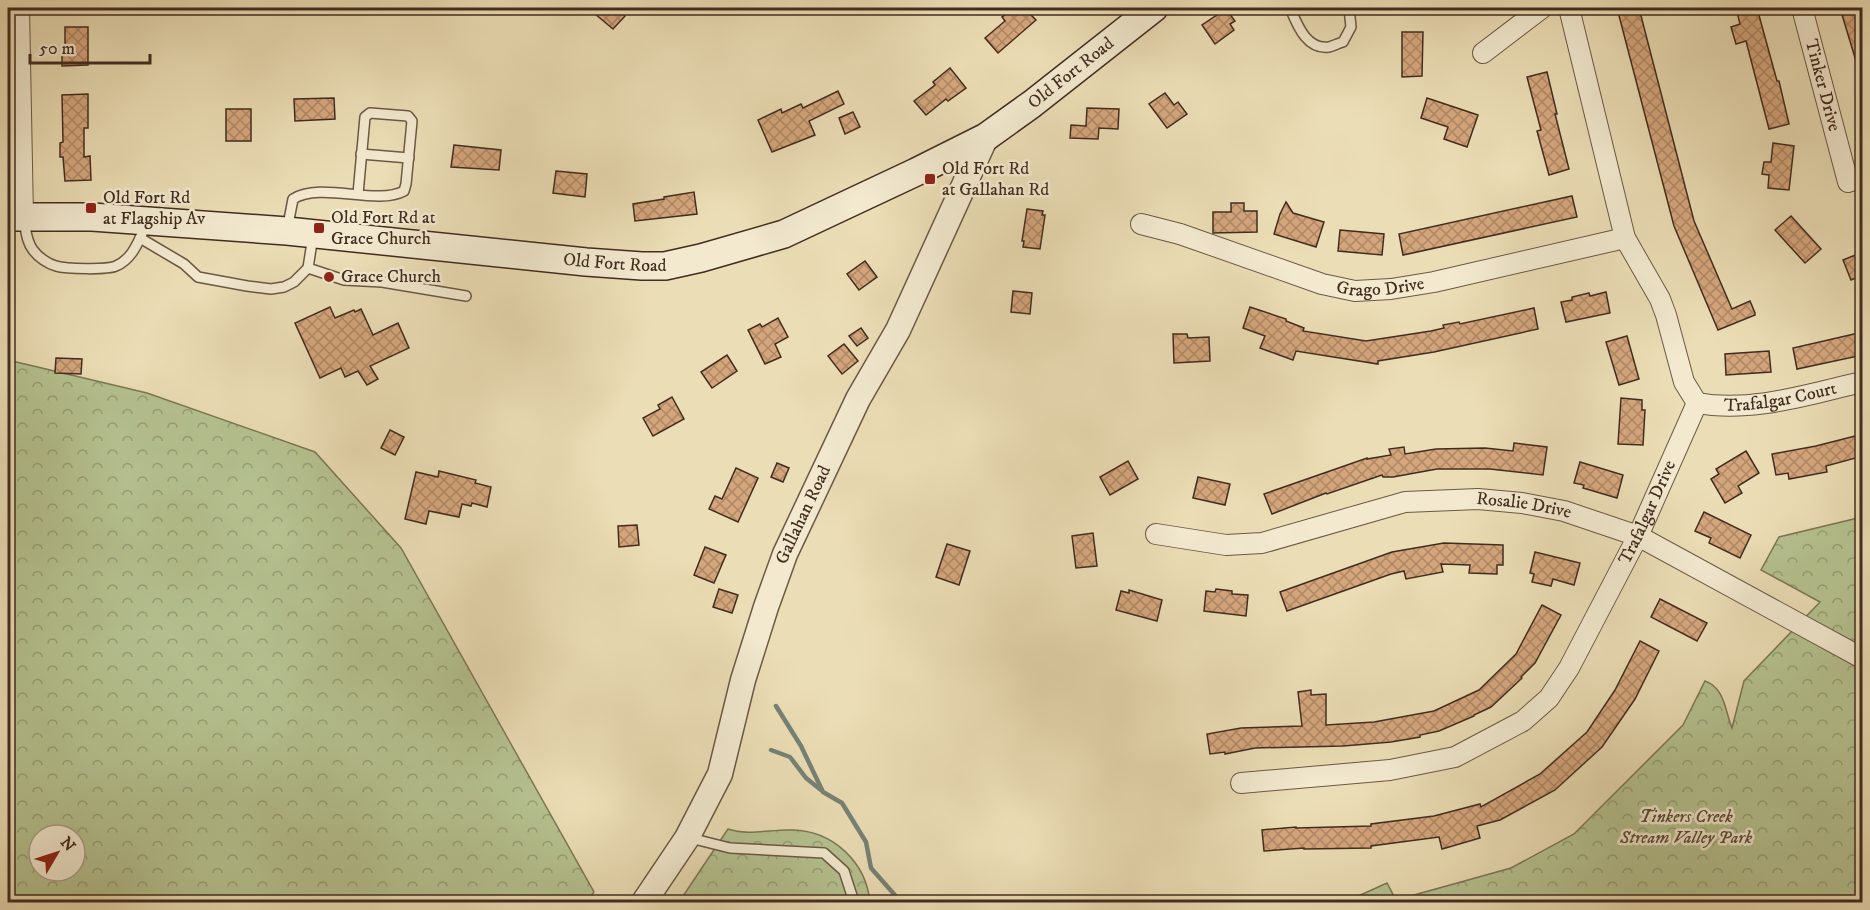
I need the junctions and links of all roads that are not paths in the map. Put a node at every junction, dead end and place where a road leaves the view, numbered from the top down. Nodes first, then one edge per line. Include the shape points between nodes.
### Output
1 (19, 8) edge
2 (1154, 8) edge
3 (1290, 8) edge
4 (1349, 8) edge
5 (1542, 8) edge
6 (1569, 8) edge
7 (1802, 8) edge
8 (1483, 53) dead end
9 (986, 137) junction
10 (361, 154) junction
11 (409, 158) junction
12 (1863, 178) edge
13 (358, 194) junction
14 (15, 217) edge
15 (1141, 224) dead end
16 (144, 230) junction
17 (300, 232) junction
18 (1625, 238) junction
19 (308, 268) junction
20 (466, 296) dead end
21 (1863, 382) edge
22 (1697, 403) junction
23 (1156, 534) dead end
24 (1638, 536) junction
25 (1863, 658) edge
26 (1240, 783) dead end
27 (687, 837) junction
28 (644, 903) edge
29 (854, 903) edge

1 - 14 street
2 - 9 main road, Old Fort Road
3 - 4 lane via 1299,29 1312,44 1328,47 1343,42 1351,27
5 - 8 street
6 - 18 street
7 - 12 street, Tinker Drive via 1848,182
9 - 17 main road, Old Fort Road via 784,234 665,266 594,263
9 - 27 street, Gallahan Road via 898,330 858,399 785,554 743,680 720,774
10 - 11 lane
10 - 11 lane via 365,117 370,113 408,116 412,121
10 - 13 lane
11 - 13 lane via 404,192 396,196
13 - 17 lane via 310,192 293,199
14 - 16 main road, Old Fort Road via 92,217
14 - 16 lane via 33,251 56,266 116,266 127,259
15 - 18 street, Grago Drive via 1322,284 1355,291 1434,282
16 - 17 main road, Old Fort Road
16 - 19 lane via 198,277 272,289 294,282
17 - 19 lane
18 - 22 street via 1660,299 1684,382
19 - 20 lane via 344,280
21 - 22 street, Trafalgar Court via 1777,401 1737,406
22 - 24 street, Trafalgar Drive
23 - 24 street, Rosalie Drive via 1226,545 1262,543 1405,502 1478,499 1564,510
24 - 25 street, Rosalie Drive
24 - 26 street, Trafalgar Drive via 1569,668 1549,698 1523,721 1455,757 1390,770
27 - 28 street, Gallahan Road
27 - 29 lane via 730,848 824,853 844,872

